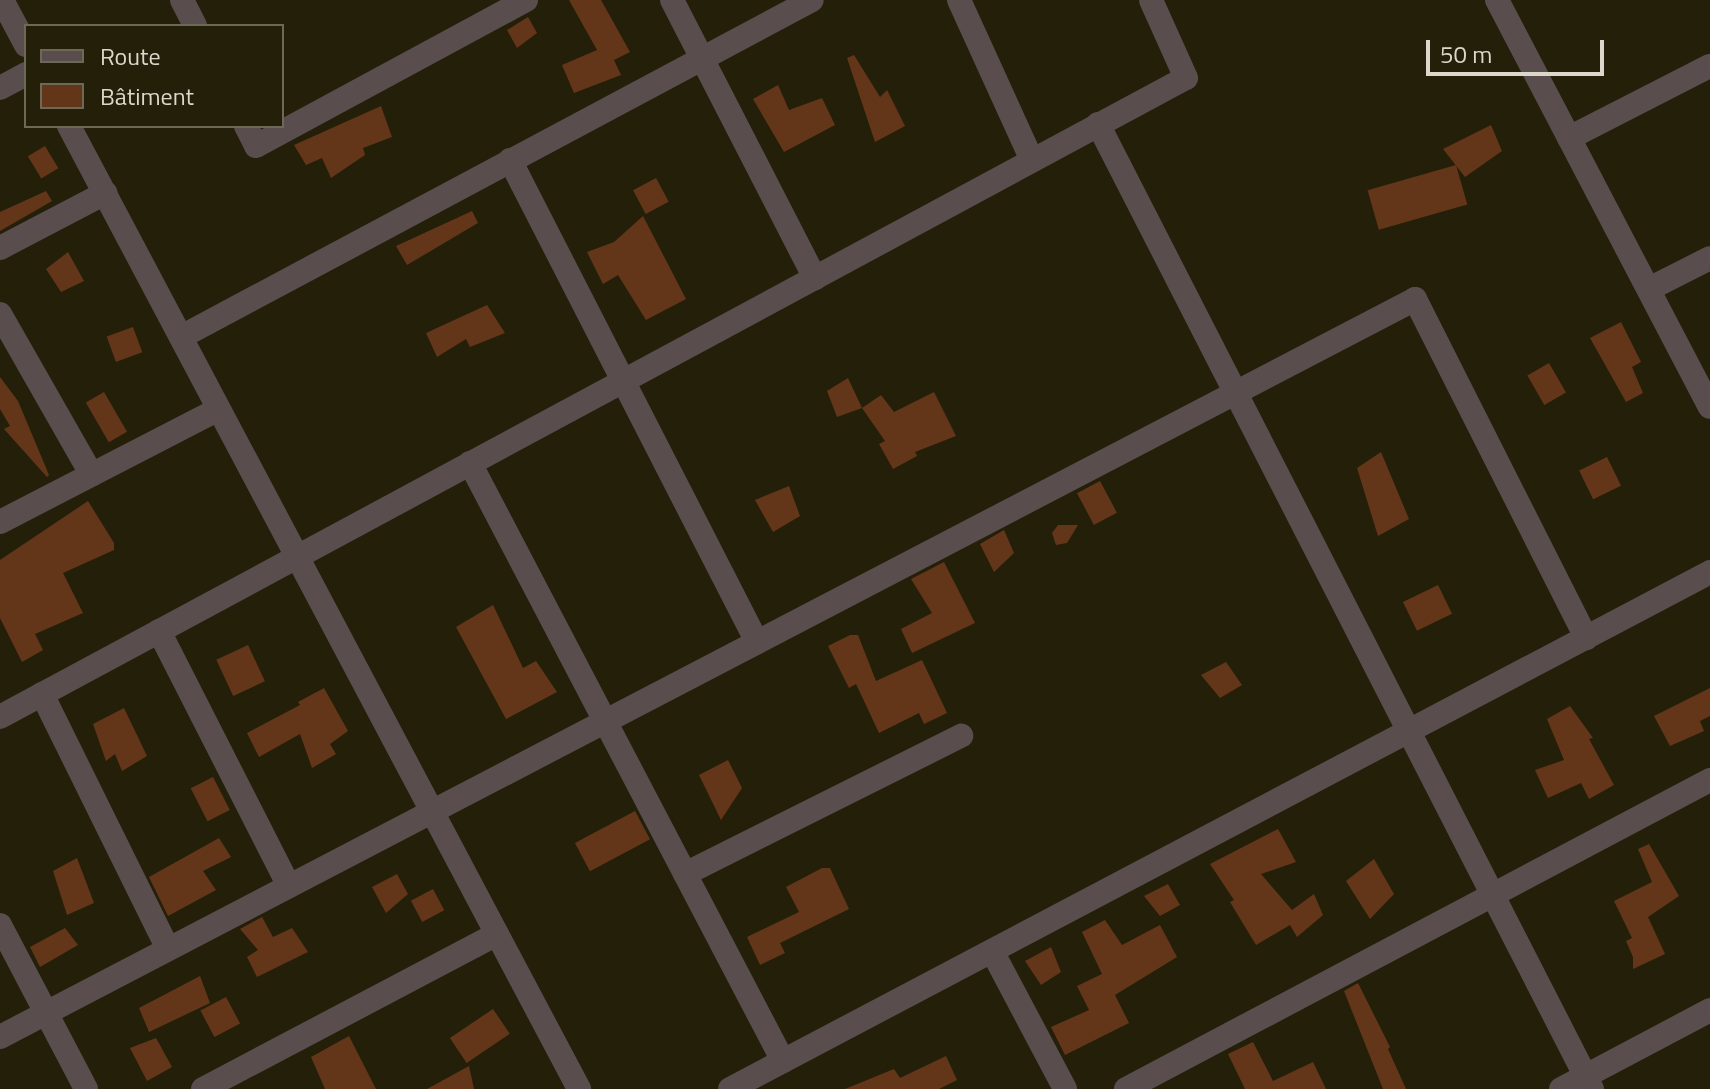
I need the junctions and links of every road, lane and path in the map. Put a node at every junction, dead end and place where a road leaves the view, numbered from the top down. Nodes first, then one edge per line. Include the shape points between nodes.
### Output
1 (182, 0) edge
2 (526, 0) edge
3 (672, 0) edge
4 (812, 0) edge
5 (959, 0) edge
6 (1151, 0) edge
7 (1497, 0) edge
8 (6, 1) edge
9 (194, 24) edge
10 (24, 41) edge
11 (701, 57) junction
12 (1710, 66) edge
13 (24, 75) edge
14 (0, 88) edge
15 (1098, 124) junction
16 (70, 128) edge
17 (247, 128) edge
18 (1569, 138) junction
19 (510, 160) junction
20 (1032, 160) junction
21 (105, 193) junction
22 (0, 248) edge
23 (1710, 258) edge
24 (815, 278) junction
25 (1649, 289) junction
26 (0, 314) edge
27 (181, 337) junction
28 (623, 381) junction
29 (1236, 392) junction
30 (1710, 407) edge
31 (219, 409) junction
32 (470, 463) junction
33 (92, 475) junction
34 (0, 522) edge
35 (297, 557) junction
36 (1710, 572) edge
37 (159, 631) junction
38 (1586, 638) junction
39 (757, 642) junction
40 (42, 694) junction
41 (0, 717) edge
42 (605, 721) junction
43 (1409, 731) junction
44 (961, 736) dead end
45 (1710, 780) edge
46 (432, 811) junction
47 (685, 874) junction
48 (289, 886) junction
49 (1493, 895) junction
50 (0, 925) edge
51 (497, 934) junction
52 (168, 949) junction
53 (992, 951) junction
54 (1710, 1010) edge
55 (47, 1012) junction
56 (0, 1037) edge
57 (783, 1061) junction
58 (242, 1080) edge
59 (1588, 1083) edge
60 (86, 1089) edge
61 (203, 1089) edge
62 (579, 1089) edge
63 (730, 1089) edge
64 (1065, 1089) edge
65 (1126, 1089) edge
66 (1561, 1089) edge

1 - 9 street
2 - 17 street via 256,146
3 - 11 street
4 - 11 street
5 - 20 street
6 - 15 street via 1186,78
7 - 18 street
8 - 10 street
11 - 19 street
11 - 24 street
12 - 18 street
13 - 14 street
15 - 20 street
15 - 29 street
16 - 21 street
18 - 25 street
19 - 27 street
19 - 28 street
20 - 24 street
21 - 22 street
21 - 27 street
23 - 25 street
24 - 28 street
25 - 30 street
26 - 33 street
27 - 31 street
28 - 32 street
28 - 39 street
29 - 38 street via 1415,299
29 - 39 street
29 - 43 street
31 - 33 street
31 - 35 street
32 - 35 street
32 - 42 street
33 - 34 street
35 - 37 street
35 - 46 street
36 - 38 street
37 - 40 street
37 - 48 street
38 - 43 street
39 - 42 street
40 - 41 street
40 - 52 street
42 - 46 street
42 - 47 street
43 - 49 street
43 - 53 street
44 - 47 street
45 - 49 street
46 - 48 street
46 - 51 street
47 - 57 street
48 - 52 street
49 - 59 street
49 - 65 street
50 - 55 street
51 - 58 street
51 - 62 street
52 - 55 street
53 - 57 street
53 - 64 street
54 - 59 street
55 - 56 street
55 - 60 street
57 - 63 street
58 - 61 street
59 - 66 street

